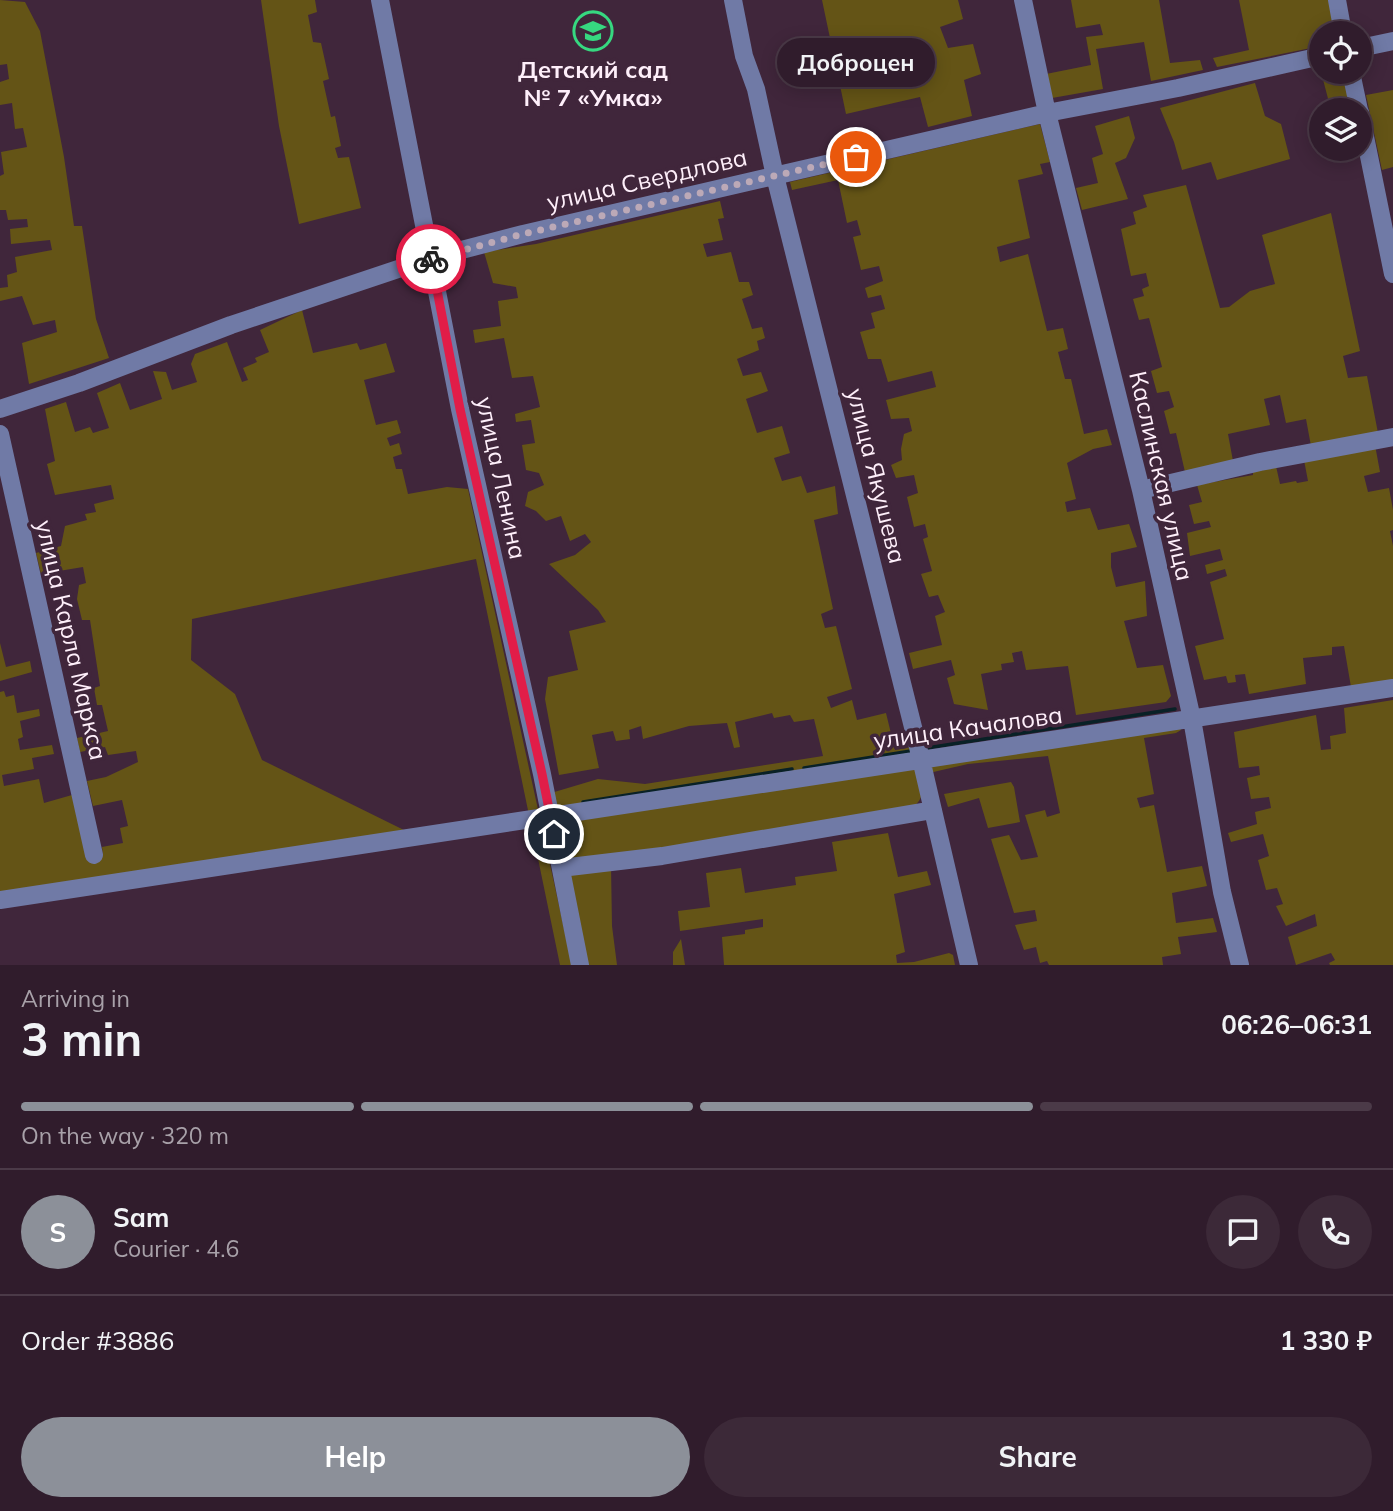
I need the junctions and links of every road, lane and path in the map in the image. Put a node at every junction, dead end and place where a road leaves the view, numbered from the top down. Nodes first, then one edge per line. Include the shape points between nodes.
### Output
1 (380, 0) edge
2 (733, 0) edge
3 (1023, 0) edge
4 (1337, 0) edge
5 (1341, 21) edge
6 (1393, 41) edge
7 (1372, 45) edge
8 (1309, 59) edge
9 (1047, 113) junction
10 (1370, 161) edge
11 (775, 176) junction
12 (431, 258) junction
13 (1393, 274) edge
14 (0, 409) edge
15 (0, 435) edge
16 (1393, 436) edge
17 (1141, 490) junction
18 (1393, 688) edge
19 (1192, 719) junction
20 (921, 759) junction
21 (933, 810) junction
22 (551, 817) junction
23 (94, 855) dead end
24 (561, 867) junction
25 (0, 900) edge
26 (580, 965) edge
27 (969, 965) edge
28 (1240, 965) edge

1 - 12 street, улица Ленина
2 - 11 street, улица Якушева
3 - 9 street, Каслинская улица
4 - 5 street
6 - 7 street
8 - 9 street, улица Свердлова
9 - 11 street, улица Свердлова
9 - 17 street, Каслинская улица
10 - 13 street
11 - 12 street, улица Свердлова
11 - 20 street, улица Якушева
12 - 14 street, улица Свердлова
12 - 22 street, улица Ленина
15 - 23 street, улица Карла Маркса
16 - 17 street
17 - 19 street, Каслинская улица
18 - 19 street, улица Качалова
19 - 20 street, улица Качалова
19 - 28 street, Каслинская улица via 1222,892
20 - 21 street, улица Якушева
20 - 22 street, улица Качалова
21 - 24 street via 662,856
21 - 27 street, улица Якушева
22 - 24 street, улица Ленина
22 - 25 street, улица Качалова
24 - 26 street, улица Ленина

